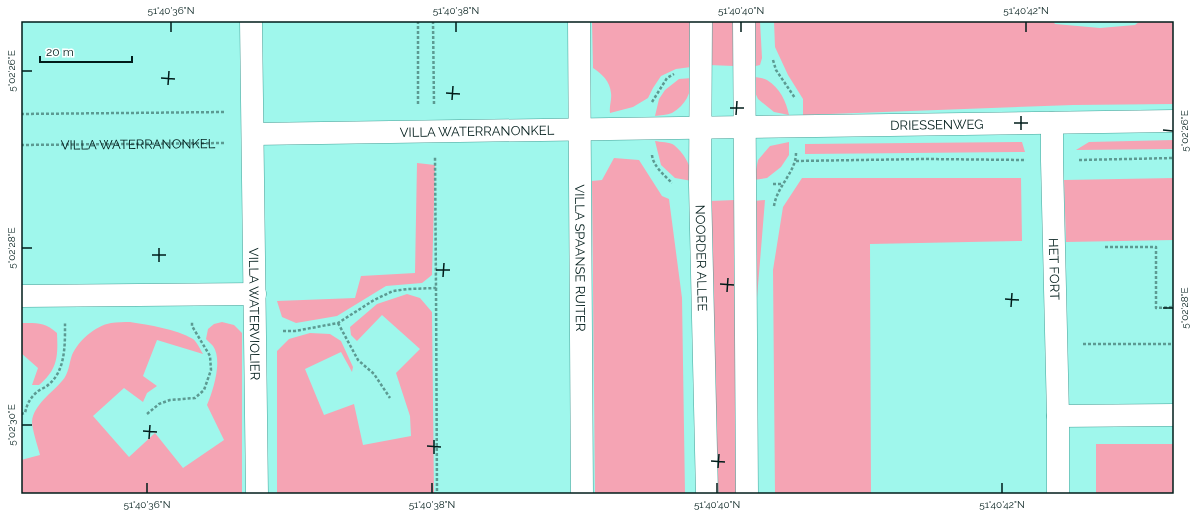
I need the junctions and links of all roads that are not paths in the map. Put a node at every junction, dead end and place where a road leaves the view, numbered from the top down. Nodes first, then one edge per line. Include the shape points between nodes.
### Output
1 (251, 21) edge
2 (578, 21) edge
3 (701, 21) edge
4 (744, 21) edge
5 (1174, 121) edge
6 (1052, 123) junction
7 (700, 127) junction
8 (744, 127) junction
9 (580, 129) junction
10 (253, 134) junction
11 (255, 294) junction
12 (21, 296) edge
13 (1174, 415) edge
14 (1058, 416) junction
15 (257, 494) edge
16 (582, 494) edge
17 (707, 494) edge
18 (747, 494) edge
19 (1058, 494) edge

1 - 10 street
2 - 9 street, VILLA SPAANSE RUITER
3 - 7 street, NOORDER ALLEE
4 - 8 street
5 - 6 street, DRIESSENWEG
6 - 8 street, DRIESSENWEG
6 - 14 street, HET FORT
7 - 8 street, DRIESSENWEG
7 - 9 street, VILLA WATERRANONKEL
7 - 17 street, NOORDER ALLEE
8 - 18 street
9 - 10 street, VILLA WATERRANONKEL
9 - 16 street, VILLA SPAANSE RUITER
10 - 11 street, VILLA WATERVIOLIER
11 - 12 street
11 - 15 street, VILLA WATERVIOLIER
13 - 14 street
14 - 19 street, HET FORT

